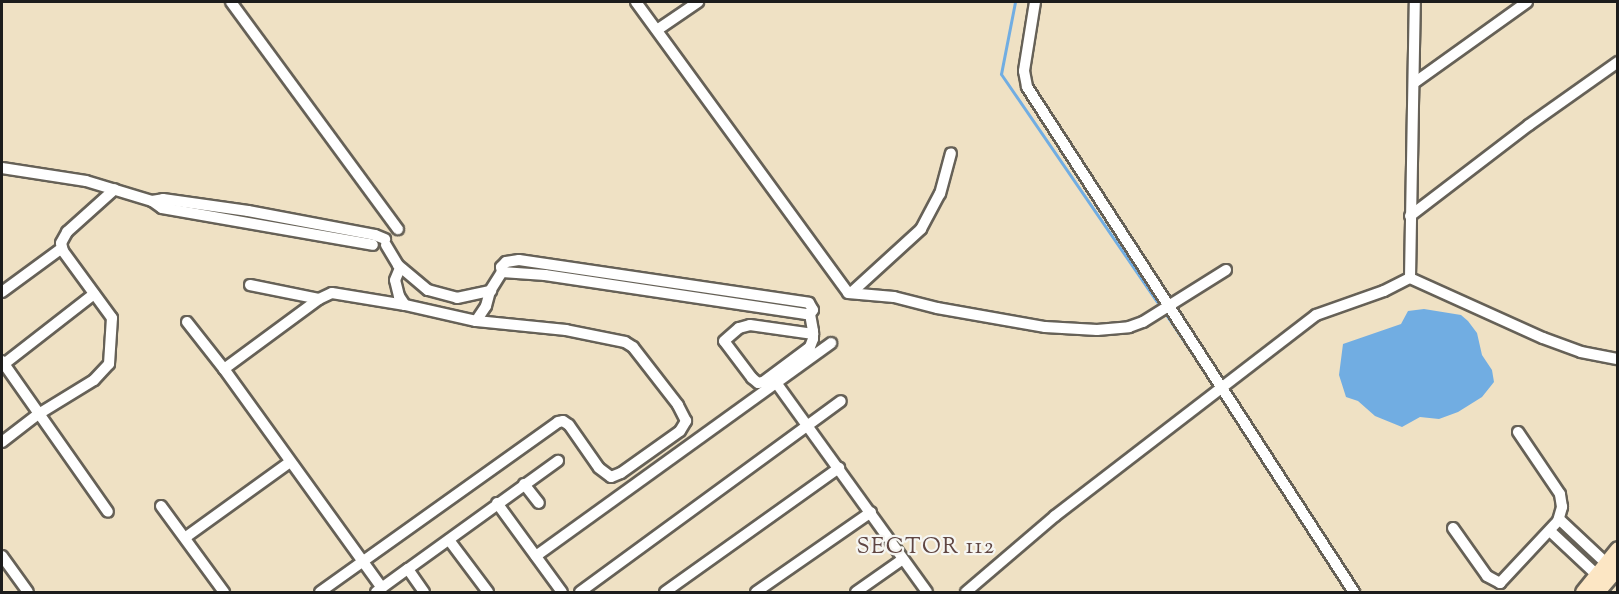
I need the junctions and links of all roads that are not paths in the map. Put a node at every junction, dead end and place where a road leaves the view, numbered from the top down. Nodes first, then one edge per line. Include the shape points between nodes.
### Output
1 (231, 2) edge
2 (636, 2) edge
3 (698, 2) edge
4 (1035, 2) edge
5 (1415, 2) edge
6 (1527, 2) edge
7 (657, 30) junction
8 (1617, 62) edge
9 (1413, 83) junction
10 (951, 153) dead end
11 (2, 168) edge
12 (115, 189) junction
13 (1410, 216) junction
14 (398, 229) dead end
15 (343, 234) junction
16 (373, 245) dead end
17 (62, 248) junction
18 (400, 268) junction
19 (1226, 270) dead end
20 (1410, 278) junction
21 (250, 285) dead end
22 (490, 291) junction
23 (2, 292) edge
24 (851, 293) junction
25 (94, 294) junction
26 (319, 299) junction
27 (405, 306) junction
28 (1171, 307) junction
29 (476, 321) junction
30 (187, 322) dead end
31 (813, 334) junction
32 (831, 343) dead end
33 (1617, 359) edge
34 (3, 363) edge
35 (224, 369) junction
36 (777, 384) junction
37 (1223, 385) junction
38 (841, 401) dead end
39 (37, 415) junction
40 (808, 426) junction
41 (1518, 432) dead end
42 (2, 442) edge
43 (558, 461) dead end
44 (290, 462) junction
45 (839, 468) junction
46 (524, 484) junction
47 (497, 503) junction
48 (538, 503) dead end
49 (161, 506) dead end
50 (108, 512) dead end
51 (871, 512) junction
52 (1559, 519) junction
53 (1452, 528) dead end
54 (1550, 531) junction
55 (186, 537) junction
56 (449, 540) junction
57 (1617, 549) edge
58 (2, 556) edge
59 (536, 556) junction
60 (903, 559) junction
61 (363, 562) junction
62 (408, 569) junction
63 (1598, 579) edge
64 (379, 590) edge
65 (28, 592) edge
66 (224, 592) edge
67 (320, 592) edge
68 (424, 592) edge
69 (488, 592) edge
70 (562, 592) edge
71 (580, 592) edge
72 (665, 592) edge
73 (756, 592) edge
74 (856, 592) edge
75 (927, 592) edge
76 (966, 592) edge
77 (1354, 592) edge

1 - 14 street
2 - 7 street
3 - 7 street
4 - 28 street via 1024,70 1027,87
5 - 9 street
6 - 9 street
7 - 24 street
8 - 13 street
9 - 13 street
10 - 24 street via 943,187 921,229
11 - 12 street via 33,170
12 - 15 street via 153,201 163,199 248,211
12 - 17 street via 67,232
13 - 20 street
15 - 16 street
15 - 18 street via 385,242
17 - 23 street
17 - 25 street
18 - 22 street via 440,295 463,297
18 - 27 street via 395,280
19 - 28 street
20 - 33 street via 1543,338 1581,352
20 - 37 street via 1320,312
21 - 26 street
22 - 29 street
22 - 31 street via 501,267 519,260 566,272 809,303 813,310
24 - 28 street via 894,297 1045,327 1086,330 1129,327
25 - 34 street
25 - 39 street via 112,318 109,364 94,380
26 - 27 street via 332,293
26 - 35 street
27 - 29 street
28 - 37 street
29 - 61 street via 566,330 625,342 678,405 685,425 611,477 598,468 566,422 558,422
30 - 35 street
31 - 31 street via 806,351 760,383 724,341 739,328 750,326
32 - 36 street
34 - 39 street
35 - 44 street
36 - 40 street
36 - 59 street
37 - 76 street via 1055,516
37 - 77 street
38 - 40 street
39 - 42 street
39 - 50 street
40 - 45 street
40 - 71 street
41 - 52 street via 1560,494
43 - 46 street
44 - 55 street
44 - 61 street
45 - 51 street
45 - 72 street
46 - 47 street
46 - 48 street
47 - 56 street
47 - 59 street
49 - 55 street
51 - 60 street
51 - 73 street
52 - 54 street
52 - 63 street
53 - 54 street via 1487,576 1500,583
54 - 63 street
55 - 66 street
56 - 62 street
56 - 69 street
57 - 63 main road
58 - 65 street
59 - 70 street
60 - 74 street
60 - 75 street
61 - 64 street
61 - 67 street
62 - 64 street
62 - 68 street

